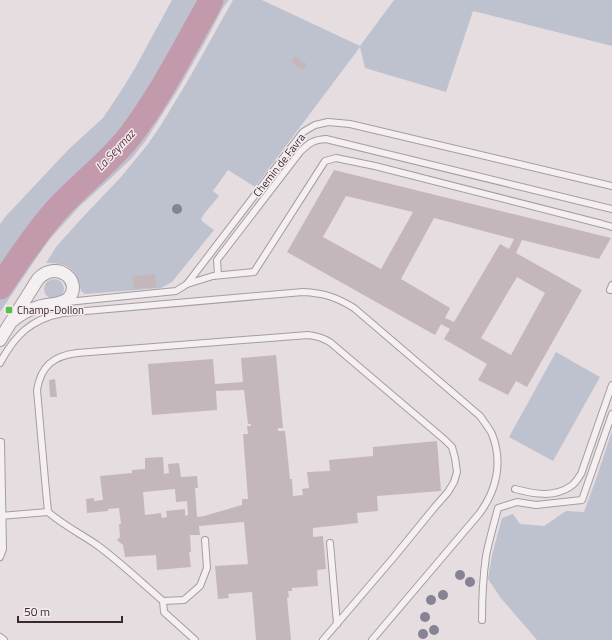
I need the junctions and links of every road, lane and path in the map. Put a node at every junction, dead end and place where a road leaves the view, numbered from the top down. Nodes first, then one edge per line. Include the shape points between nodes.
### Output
1 (612, 186) edge
2 (612, 209) edge
3 (612, 227) edge
4 (218, 275) junction
5 (187, 284) junction
6 (61, 302) junction
7 (11, 322) junction
8 (0, 340) edge
9 (0, 363) edge
10 (612, 385) edge
11 (612, 414) edge
12 (1, 442) dead end
13 (515, 490) dead end
14 (48, 512) junction
15 (1, 516) edge
16 (205, 540) dead end
17 (330, 543) dead end
18 (0, 557) edge
19 (163, 601) junction
20 (482, 620) dead end
21 (337, 624) junction
22 (0, 636) edge
23 (4, 640) edge
24 (196, 640) edge
25 (324, 640) edge
26 (372, 640) edge

1 - 5 lane, Chemin de Favra via 350,124 328,122 315,125 303,132
2 - 4 lane via 326,139 316,140 300,152 217,260
3 - 4 lane via 336,158 325,161 254,272
4 - 5 lane
5 - 6 lane, Chemin de Favra via 176,291
6 - 7 street, Chemin de Favra via 33,309
6 - 7 street via 71,293 71,281 61,272 49,271 38,279
7 - 8 street
9 - 26 lane via 20,333 43,319 63,313 303,292 336,298 354,308 480,416 491,434 497,460 497,475 486,505
10 - 13 lane via 581,474 572,486 544,495
11 - 20 lane via 582,500 536,505 517,502 498,508 486,554
12 - 15 lane
14 - 15 lane
14 - 19 lane via 97,545
14 - 21 lane via 37,390 40,376 54,360 77,353 308,335 320,337 331,343 445,440 452,447 457,472 448,492
15 - 18 lane via 3,549
16 - 19 lane via 207,568 200,586 184,600
17 - 21 lane
19 - 24 lane via 164,612
21 - 25 lane
22 - 23 lane

